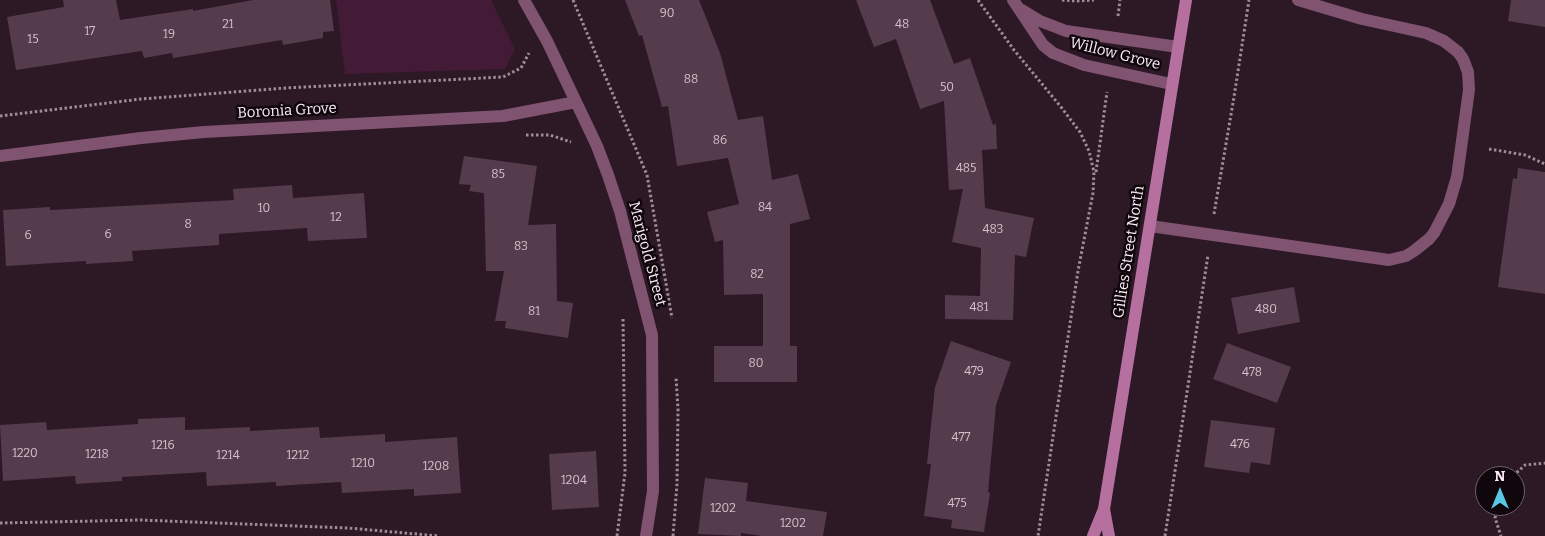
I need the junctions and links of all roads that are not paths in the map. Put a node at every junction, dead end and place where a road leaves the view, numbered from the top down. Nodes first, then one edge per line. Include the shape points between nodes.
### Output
1 (524, 0) edge
2 (1186, 0) edge
3 (1298, 0) edge
4 (1015, 3) edge
5 (1178, 48) junction
6 (1171, 84) junction
7 (576, 102) junction
8 (0, 156) edge
9 (1150, 226) junction
10 (1104, 509) junction
11 (646, 536) edge
12 (1093, 536) edge
13 (1109, 536) edge

1 - 7 street, Marigold Street
2 - 5 main road, Gillies Street North
3 - 9 street via 1426,33 1444,41 1462,56 1468,72 1468,96 1457,177 1449,204 1429,239 1406,256 1389,260
4 - 5 street, Willow Grove via 1025,13 1066,31
4 - 6 street, Willow Grove via 1043,44 1053,53 1084,65
5 - 6 main road, Gillies Street North
6 - 9 main road, Gillies Street North
7 - 8 street, Boronia Grove via 502,116 204,132
7 - 11 street, Marigold Street via 597,146 620,211 652,335 653,491
9 - 10 main road, Gillies Street North
10 - 12 main road, Gillies Street North
10 - 13 main road, Gillies Street North

